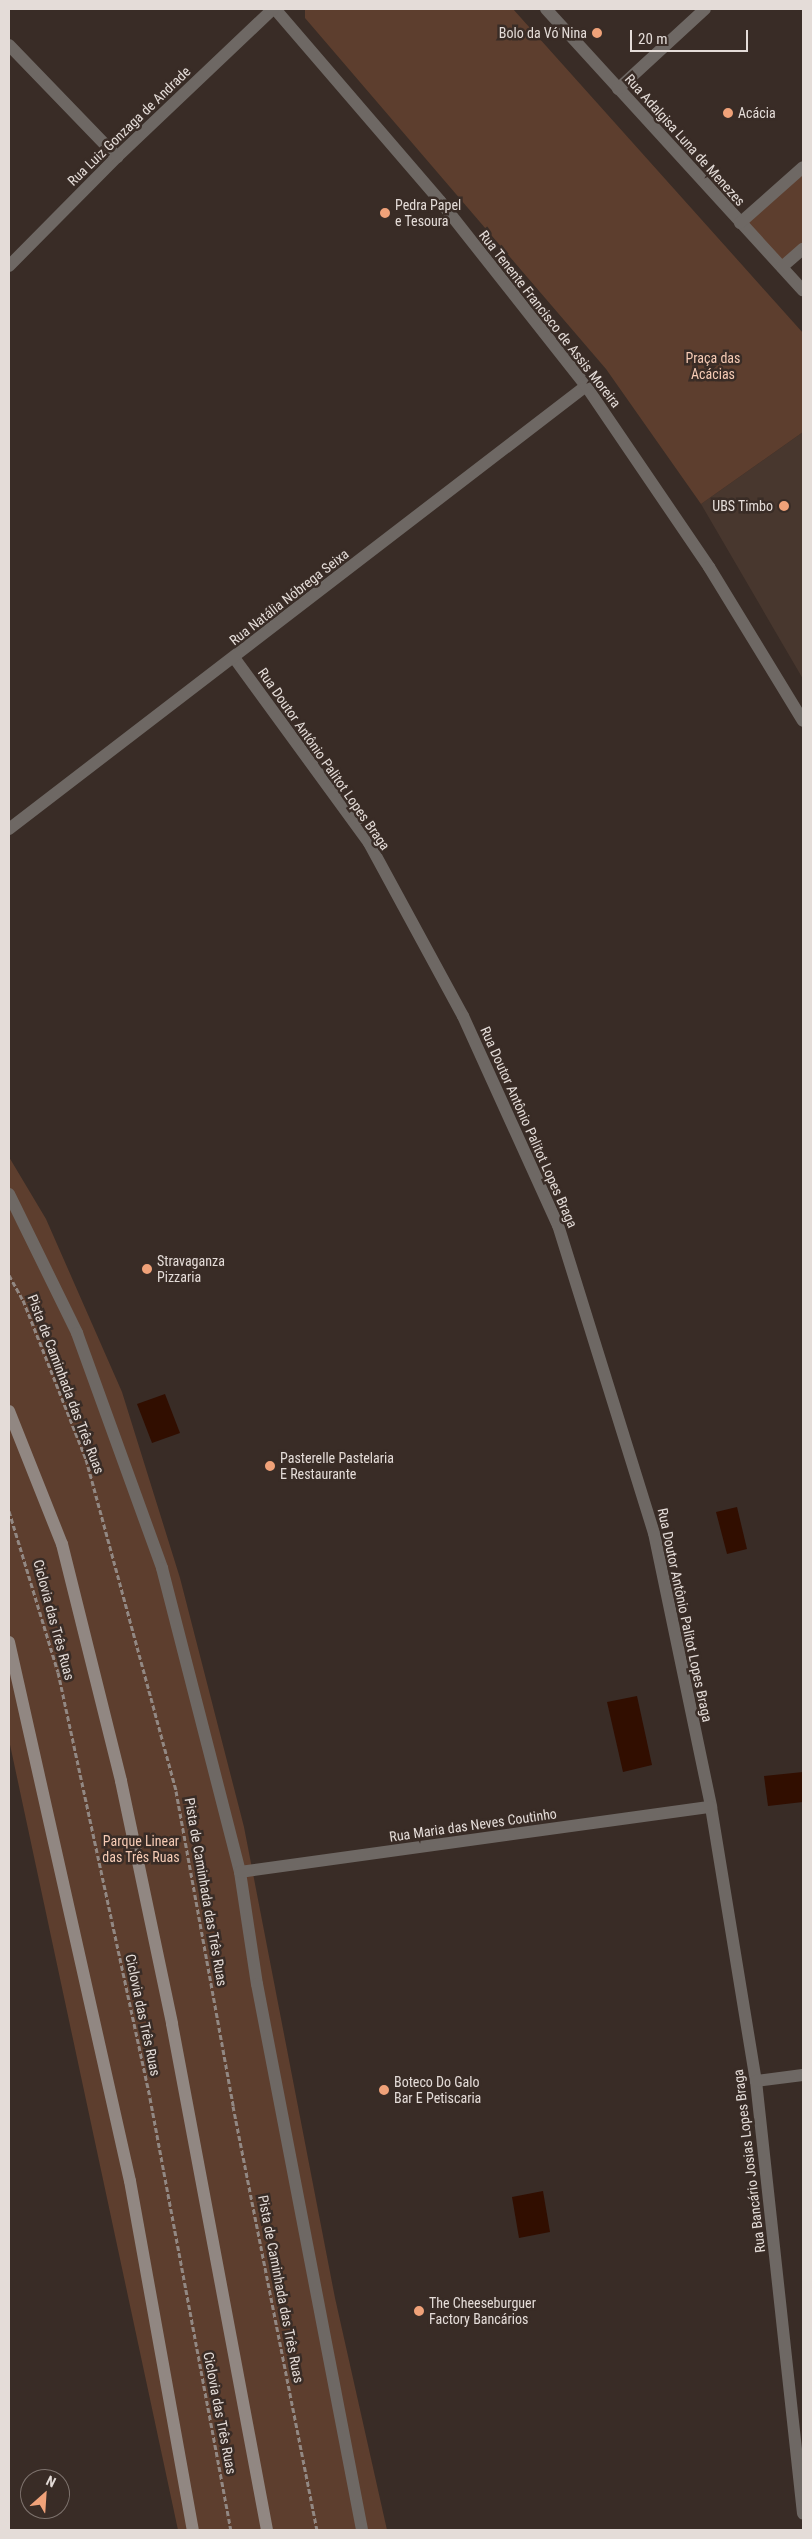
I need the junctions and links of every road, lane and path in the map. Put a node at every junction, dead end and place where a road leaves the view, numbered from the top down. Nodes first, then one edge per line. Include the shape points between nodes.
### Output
1 (274, 9) edge
2 (546, 9) edge
3 (705, 9) edge
4 (9, 45) edge
5 (618, 89) junction
6 (117, 157) junction
7 (803, 167) edge
8 (740, 223) junction
9 (803, 249) edge
10 (9, 266) edge
11 (782, 267) junction
12 (803, 290) edge
13 (586, 386) junction
14 (235, 658) junction
15 (803, 721) edge
16 (9, 829) edge
17 (9, 1194) edge
18 (9, 1275) edge
19 (9, 1411) edge
20 (9, 1511) edge
21 (9, 1642) edge
22 (711, 1807) junction
23 (240, 1872) junction
24 (803, 2075) edge
25 (756, 2081) junction
26 (803, 2513) edge
27 (192, 2530) edge
28 (231, 2530) edge
29 (267, 2530) edge
30 (317, 2530) edge
31 (362, 2530) edge

1 - 6 street, Rua Luiz Gonzaga de Andrade
1 - 13 street, Rua Tenente Francisco de Assis Moreira via 440,201
2 - 5 street, Rua Adalgisa Luna de Menezes
3 - 5 street
4 - 6 street
5 - 8 street, Rua Adalgisa Luna de Menezes
6 - 10 street, Rua Luiz Gonzaga de Andrade
7 - 8 street
8 - 11 street, Rua Adalgisa Luna de Menezes
9 - 11 street
11 - 12 street, Rua Adalgisa Luna de Menezes
13 - 14 street, Rua Natália Nóbrega Seixa
13 - 15 street, Rua Tenente Francisco de Assis Moreira via 708,567
14 - 16 street, Rua Natália Nóbrega Seixa
14 - 22 street, Rua Doutor Antônio Palitot Lopes Braga via 369,843 463,1016 558,1225 654,1533
17 - 23 street via 77,1333 162,1568
18 - 30 path, Pista de Caminhada das Três Ruas via 23,1300 86,1459 176,1791 233,2106
19 - 29 main road via 62,1544 121,1781 172,2024
20 - 28 path, Ciclovia das Três Ruas via 24,1552 62,1691 150,2098
21 - 27 main road via 130,2180
22 - 23 street, Rua Maria das Neves Coutinho
22 - 25 street, Rua Bancário Josias Lopes Braga
23 - 31 street via 257,1984
24 - 25 street
25 - 26 street, Rua Bancário Josias Lopes Braga

